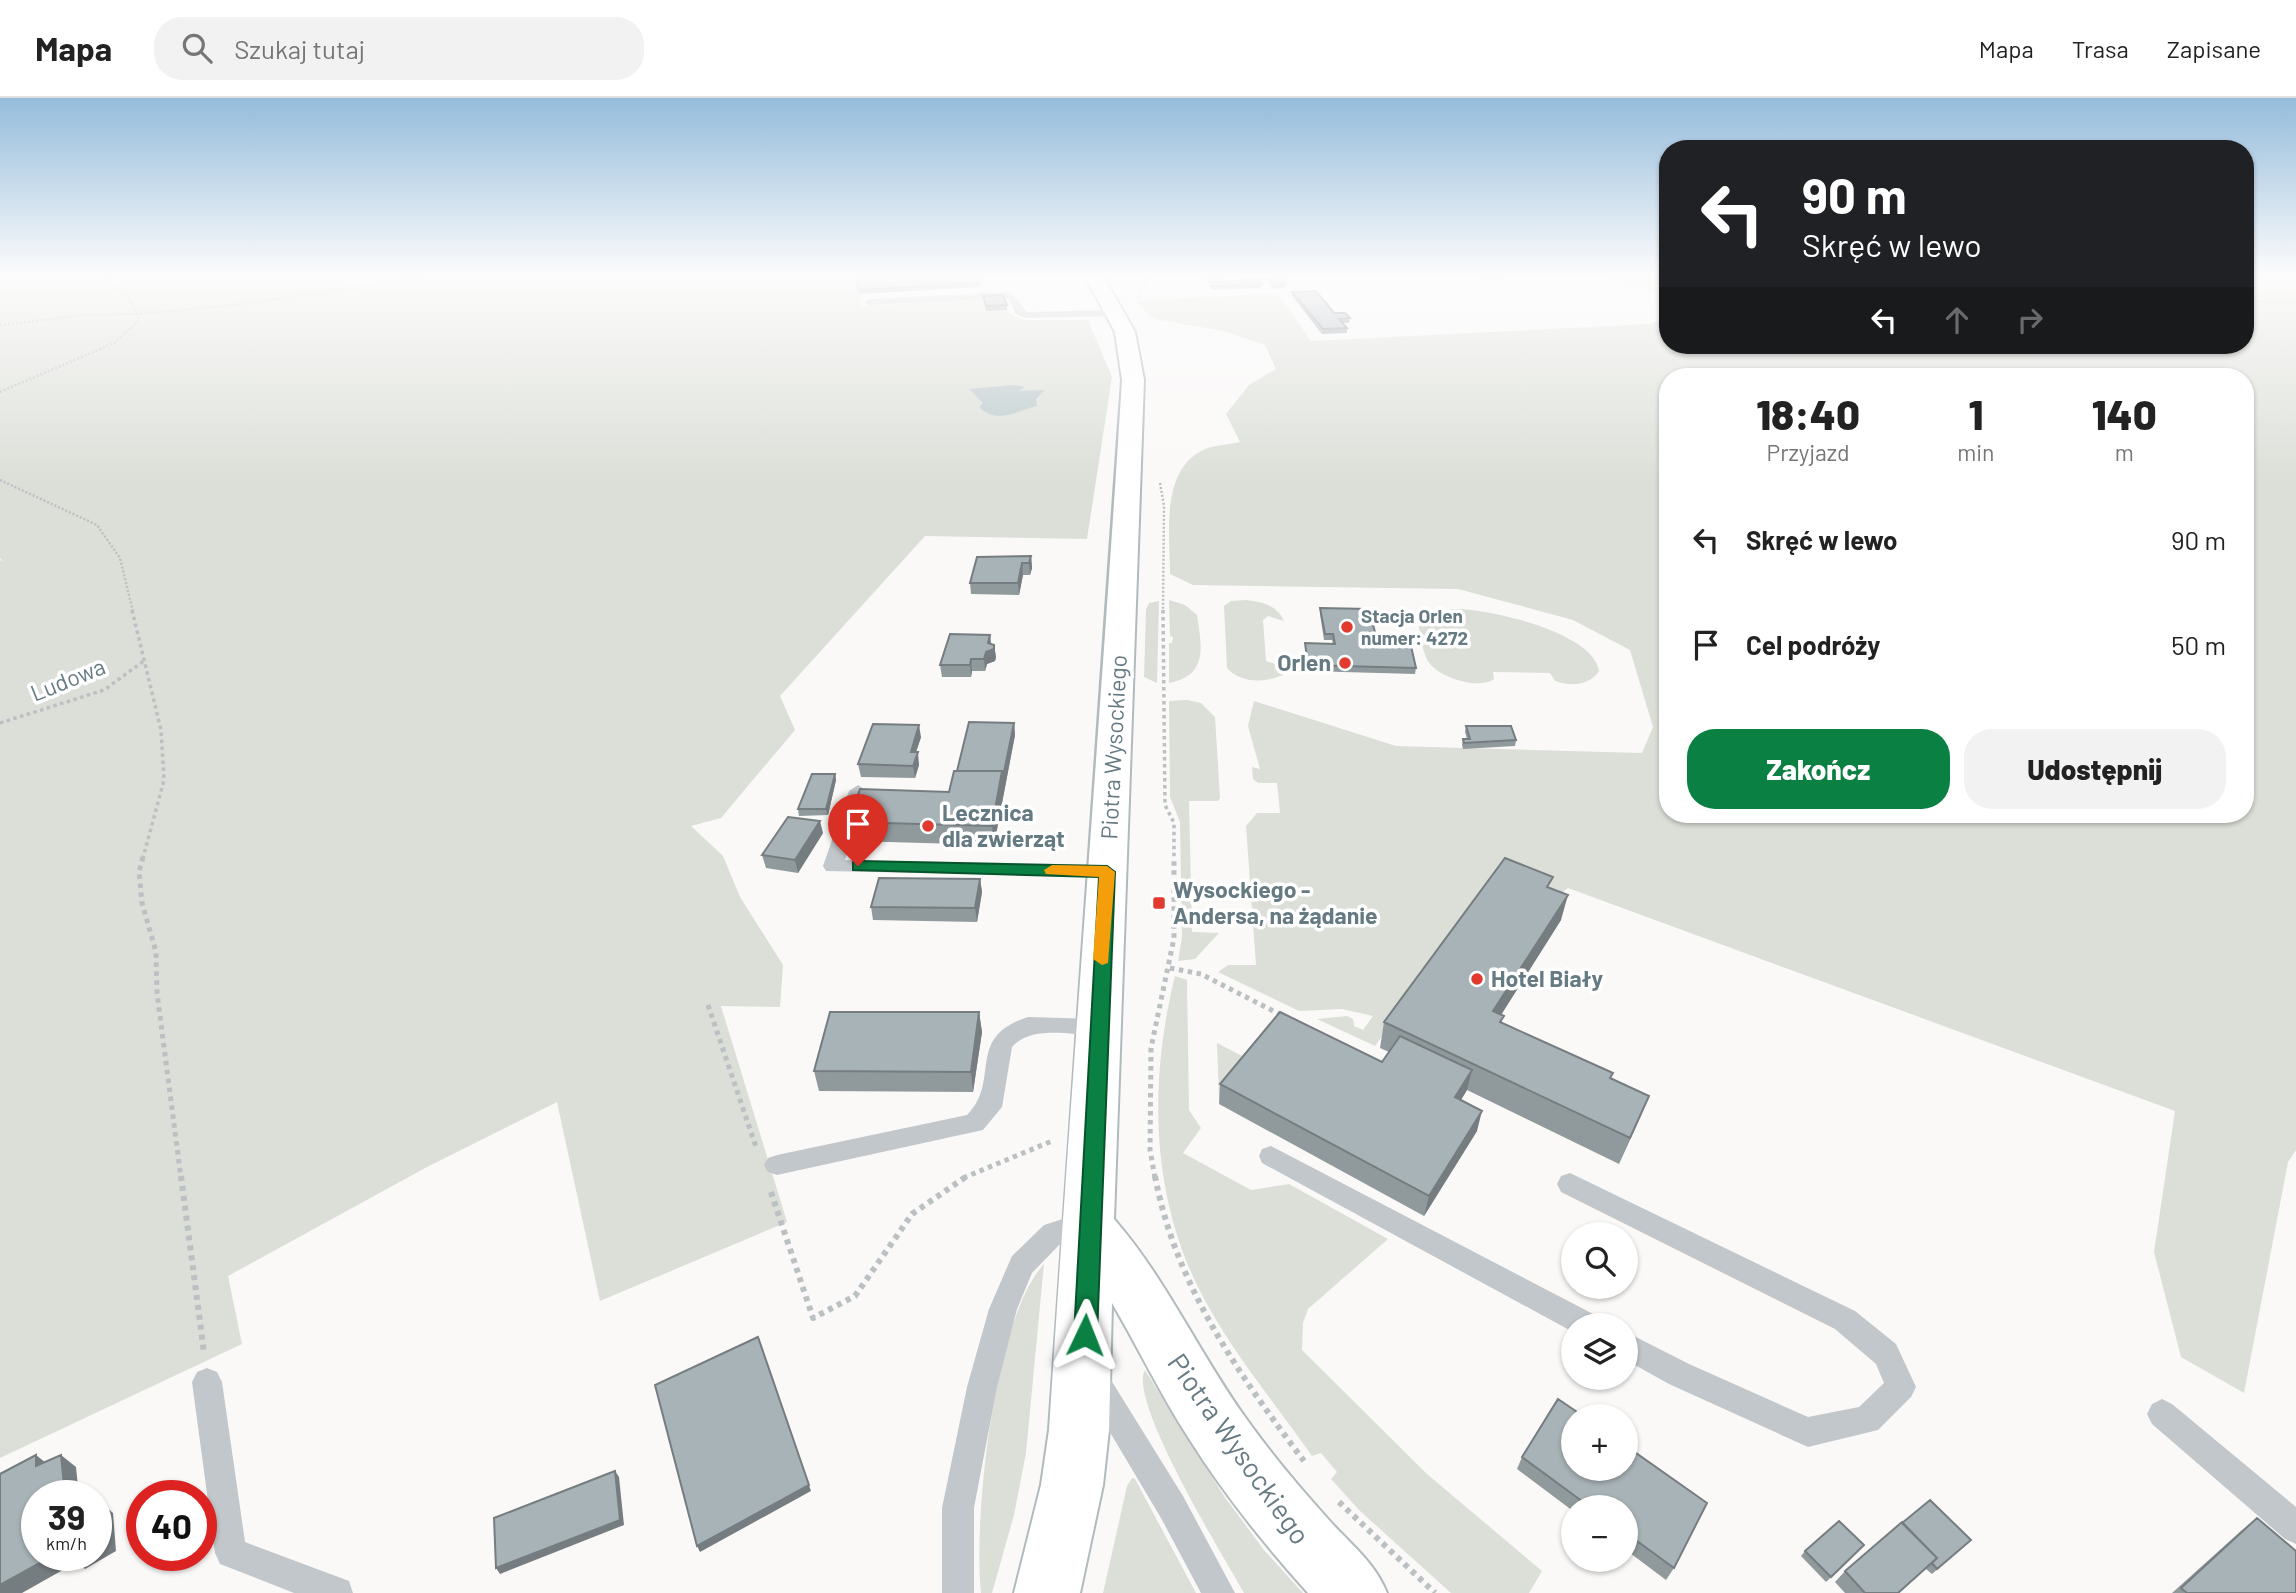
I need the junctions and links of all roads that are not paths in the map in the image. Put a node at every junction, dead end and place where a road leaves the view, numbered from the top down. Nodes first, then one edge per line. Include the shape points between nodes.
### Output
1 (1128, 346) edge
2 (858, 791) edge
3 (1107, 872) junction
4 (1097, 1027) junction
5 (1271, 1156) dead end
6 (769, 1171) road end
7 (1570, 1184) dead end
8 (1089, 1227) junction
9 (1565, 1313) edge
10 (1638, 1352) edge
11 (1084, 1363) junction
12 (207, 1382) road end
13 (2162, 1414) dead end
14 (2296, 1528) edge
15 (337, 1593) edge
16 (958, 1593) edge
17 (1047, 1593) edge
18 (1219, 1593) edge
19 (1354, 1593) edge

1 - 3 street, Piotra Wysockiego via 1133,380
2 - 3 lane via 833,866
3 - 4 street, Piotra Wysockiego
4 - 6 lane via 1028,1025 1010,1034 1001,1044 990,1107 974,1123
4 - 8 street, Piotra Wysockiego
5 - 9 lane
7 - 10 lane via 1845,1320 1886,1354 1902,1387 1867,1420 1808,1432
8 - 11 street, Piotra Wysockiego
8 - 16 lane via 1053,1233 1021,1265 1003,1309 958,1508
8 - 19 street, Piotra Wysockiego via 1115,1256 1192,1391 1255,1479 1311,1551
11 - 17 street, Piotra Wysockiego via 1072,1485
11 - 18 lane
12 - 15 lane via 231,1553
13 - 14 lane

